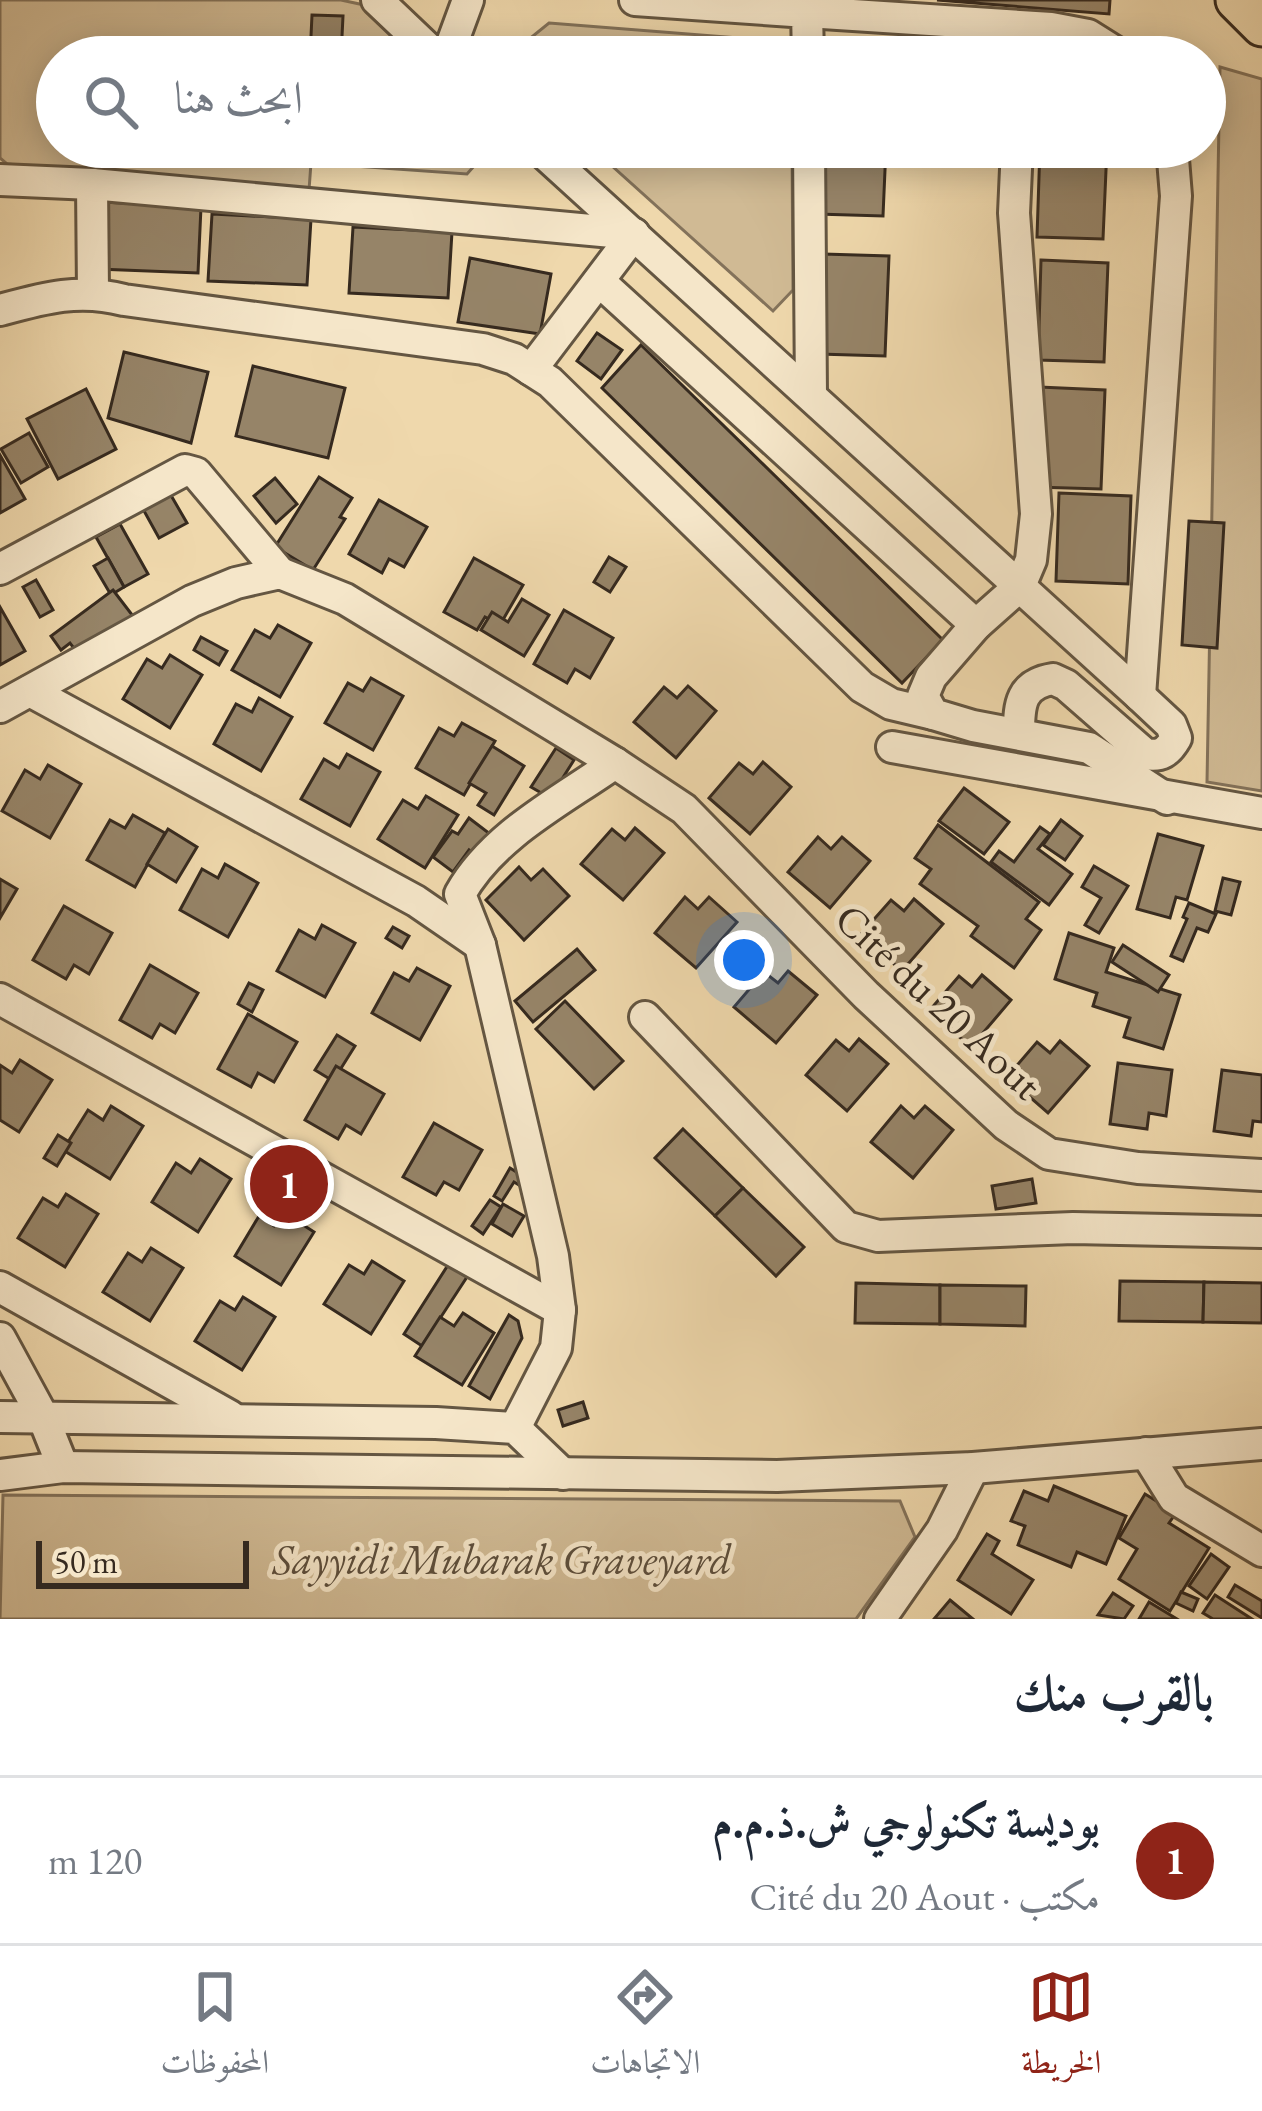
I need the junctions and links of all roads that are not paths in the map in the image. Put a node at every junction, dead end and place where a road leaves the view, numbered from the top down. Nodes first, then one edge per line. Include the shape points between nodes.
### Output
1 (377, 0) edge
2 (468, 0) edge
3 (635, 0) edge
4 (1236, 0) edge
5 (889, 9) edge
6 (807, 12) junction
7 (1262, 26) edge
8 (415, 36) edge
9 (455, 36) edge
10 (808, 36) edge
11 (1090, 36) edge
12 (561, 168) edge
13 (808, 168) edge
14 (1016, 168) edge
15 (1174, 168) edge
16 (0, 180) edge
17 (92, 184) junction
18 (634, 234) junction
19 (598, 281) junction
20 (93, 292) junction
21 (0, 310) edge
22 (531, 370) junction
23 (812, 395) junction
24 (0, 569) edge
25 (280, 572) junction
26 (1020, 586) junction
27 (976, 625) junction
28 (30, 691) junction
29 (1140, 696) junction
30 (0, 707) edge
31 (933, 714) junction
32 (1019, 732) junction
33 (892, 747) dead end
34 (616, 764) junction
35 (1167, 799) junction
36 (1262, 814) edge
37 (480, 945) junction
38 (0, 999) edge
39 (645, 1017) dead end
40 (1262, 1175) edge
41 (1262, 1232) edge
42 (0, 1287) edge
43 (560, 1310) junction
44 (0, 1338) edge
45 (0, 1417) edge
46 (44, 1417) junction
47 (237, 1420) junction
48 (515, 1428) junction
49 (1262, 1444) edge
50 (1146, 1453) junction
51 (63, 1467) junction
52 (974, 1468) junction
53 (0, 1474) edge
54 (562, 1474) junction
55 (1262, 1551) edge
56 (880, 1619) edge

1 - 8 street
2 - 9 street
3 - 6 street
4 - 7 main road
5 - 6 street
5 - 11 street
6 - 10 street
12 - 18 street
13 - 23 street
14 - 26 street via 1036,514
15 - 29 street
16 - 17 street
17 - 18 street
17 - 20 street
18 - 19 street
18 - 23 street
19 - 22 street
19 - 27 street
20 - 21 street
20 - 22 street via 483,349
22 - 31 street via 862,687
23 - 26 street
24 - 25 street, Cité du 20 Aout via 185,470 196,473
25 - 28 street via 192,601
25 - 34 street, Cité du 20 Aout via 345,599
26 - 27 street
26 - 29 street
27 - 31 street via 931,677 923,696
28 - 30 street
28 - 37 street via 416,901
29 - 32 street via 1176,738 1156,756 1053,679 1028,688 1018,704
31 - 32 street
32 - 35 street via 1089,748
33 - 35 street
34 - 37 street via 474,870 460,894
34 - 40 street, Cité du 20 Aout via 684,809 866,995 1006,1125 1049,1154
35 - 36 street
37 - 43 street
38 - 43 street
39 - 41 street via 846,1227 878,1236
42 - 47 street
43 - 48 street via 556,1348
44 - 46 street
45 - 46 street
46 - 47 street
46 - 51 street
47 - 48 street
48 - 54 street
49 - 50 street
50 - 52 street
50 - 55 street via 1174,1498
51 - 53 street
51 - 54 street
52 - 54 street
52 - 56 street

